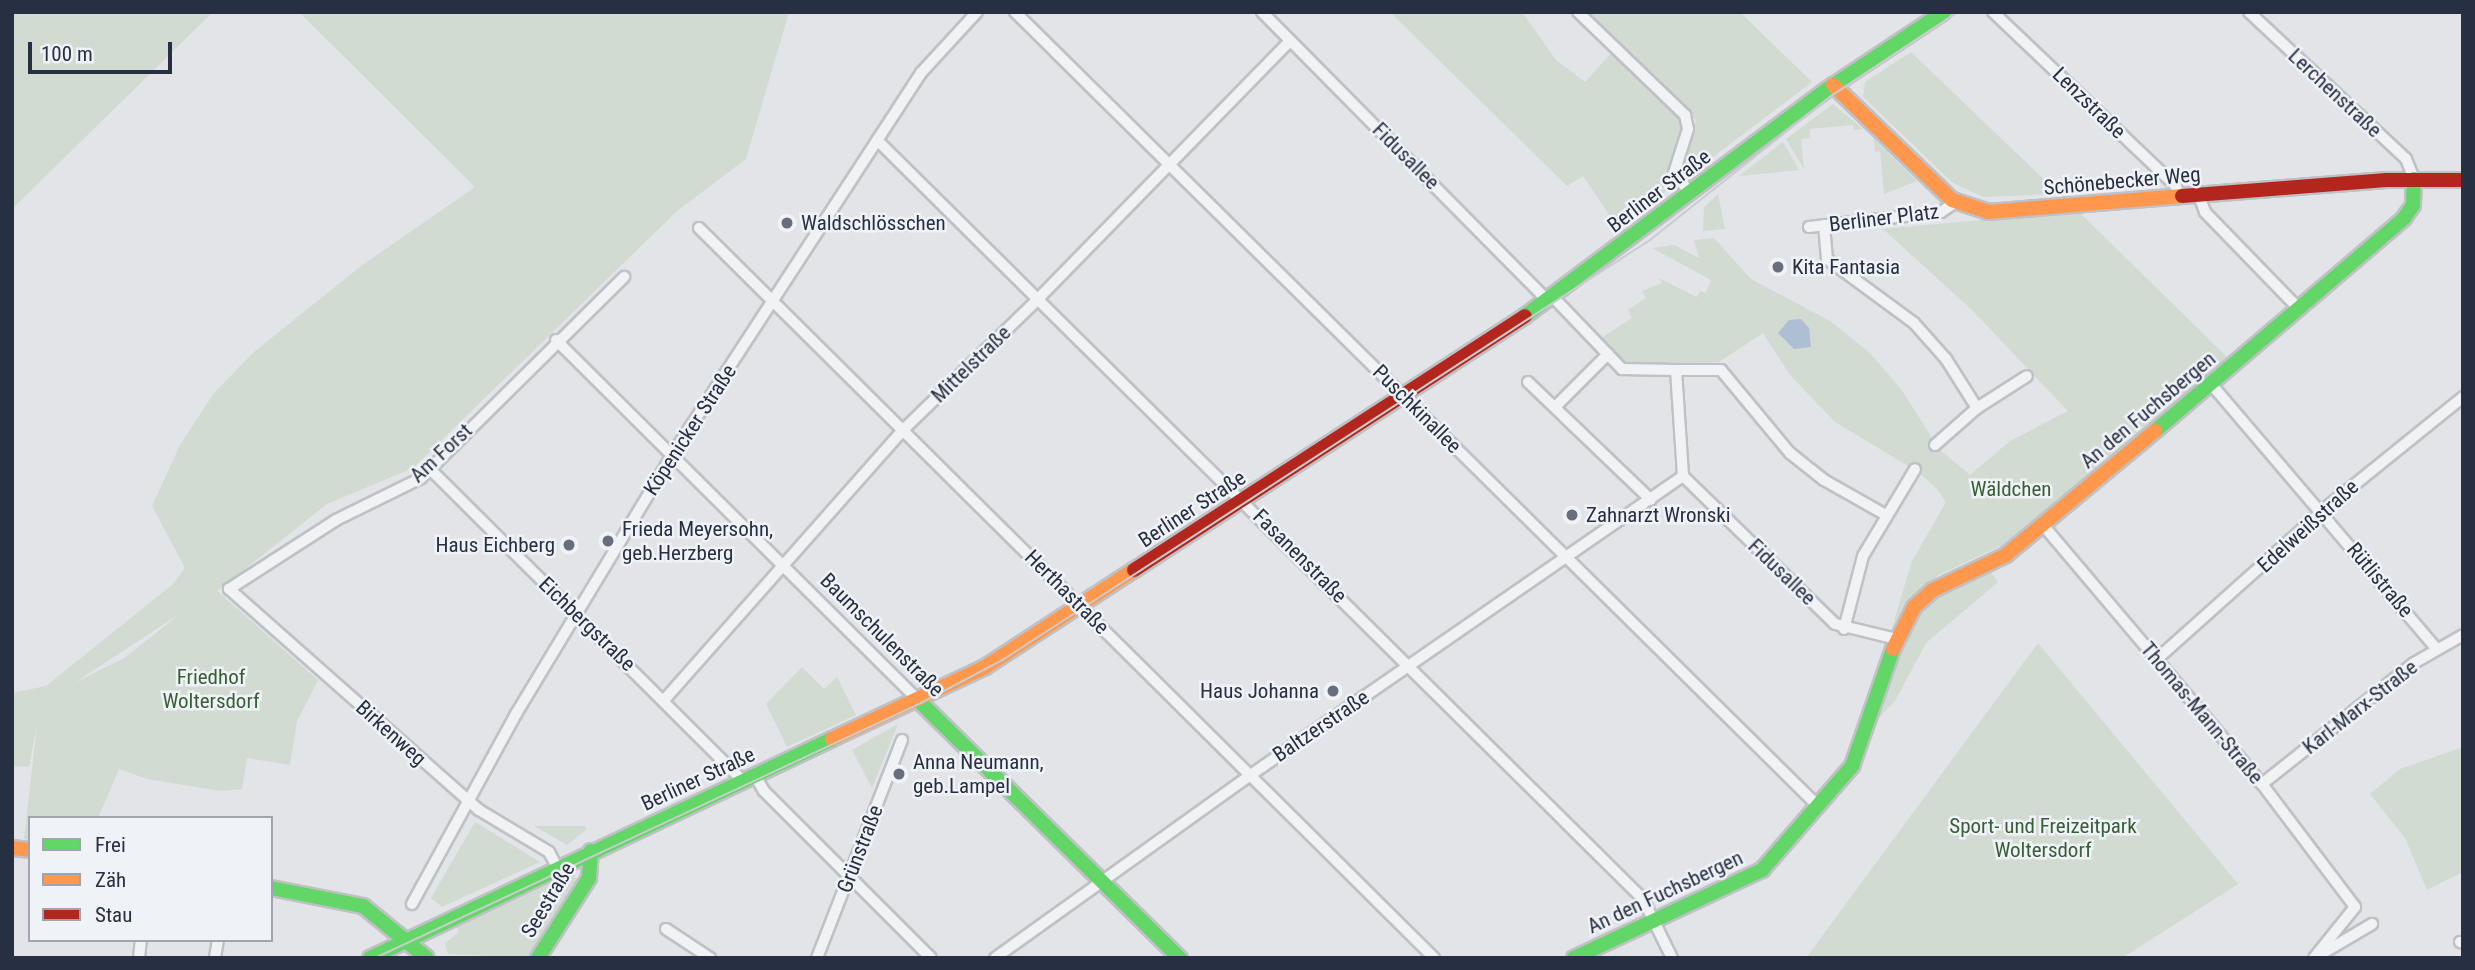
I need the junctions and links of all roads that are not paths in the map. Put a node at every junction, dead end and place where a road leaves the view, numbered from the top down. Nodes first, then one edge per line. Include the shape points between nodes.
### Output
1 (977, 12) edge
2 (1015, 12) edge
3 (1262, 12) edge
4 (1578, 12) edge
5 (1944, 12) edge
6 (1993, 12) edge
7 (2249, 12) edge
8 (1290, 41) junction
9 (1833, 85) junction
10 (877, 140) junction
11 (1168, 163) junction
12 (2414, 179) junction
13 (2463, 180) edge
14 (1691, 194) junction
15 (2199, 196) junction
16 (2178, 198) junction
17 (1955, 202) junction
18 (1824, 225) junction
19 (1809, 227) dead end
20 (699, 228) dead end
21 (624, 277) dead end
22 (1040, 298) junction
23 (1550, 299) junction
24 (774, 302) junction
25 (2300, 310) junction
26 (556, 340) junction
27 (1608, 354) junction
28 (1676, 370) junction
29 (2028, 376) dead end
30 (1528, 382) dead end
31 (2212, 385) junction
32 (1403, 395) junction
33 (2463, 397) edge
34 (1555, 407) junction
35 (1977, 408) junction
36 (904, 429) junction
37 (1935, 445) dead end
38 (672, 455) junction
39 (429, 468) junction
40 (1914, 469) dead end
41 (1683, 476) junction
42 (1244, 500) junction
43 (1651, 500) junction
44 (2322, 512) junction
45 (1884, 514) junction
46 (2043, 525) junction
47 (1566, 557) junction
48 (783, 566) junction
49 (229, 589) joint
50 (1081, 606) junction
51 (575, 615) junction
52 (1844, 629) junction
53 (2463, 635) edge
54 (1897, 639) junction
55 (2437, 649) junction
56 (2157, 659) junction
57 (1410, 666) junction
58 (664, 699) junction
59 (918, 700) junction
60 (902, 740) dead end
61 (1252, 774) junction
62 (749, 778) junction
63 (2262, 784) junction
64 (468, 802) junction
65 (1818, 806) junction
66 (592, 857) junction
67 (557, 867) junction
68 (850, 877) junction
69 (1102, 881) junction
70 (273, 888) edge
71 (412, 904) dead end
72 (1653, 923) junction
73 (2372, 924) dead end
74 (666, 929) dead end
75 (402, 939) junction
76 (370, 958) edge
77 (427, 958) edge
78 (538, 958) edge
79 (709, 958) edge
80 (817, 958) edge
81 (931, 958) edge
82 (995, 958) edge
83 (1180, 958) edge
84 (1434, 958) edge
85 (1574, 958) edge
86 (1672, 958) edge
87 (2315, 958) edge

1 - 10 street, Köpenicker Straße via 921,73
2 - 11 street, Puschkinallee
3 - 8 street, Fidusallee
4 - 14 street via 1685,115 1688,129 1674,173
5 - 9 street, Berliner Straße
6 - 16 street, Lenzstraße via 2176,186
7 - 12 street, Lerchenstraße via 2406,159
8 - 11 street, Mittelstraße
8 - 23 street, Fidusallee
9 - 14 street, Berliner Straße
9 - 17 street, Schönebecker Weg
10 - 22 street, Fasanenstraße
10 - 24 street, Köpenicker Straße
11 - 22 street, Mittelstraße
11 - 32 street, Puschkinallee
12 - 13 street, Schönebecker Weg
12 - 15 street, Schönebecker Weg
12 - 25 street, An den Fuchsbergen via 2413,205 2404,218
14 - 23 street, Berliner Straße
15 - 16 street, Schönebecker Weg
15 - 25 street via 2205,212
16 - 17 street, Schönebecker Weg via 1989,212
17 - 18 street, Berliner Platz via 1941,212
18 - 19 street, Berliner Platz
18 - 35 street via 1827,259 1914,323 1946,359
20 - 24 street, Herthastraße
21 - 26 street, Am Forst
22 - 36 street, Mittelstraße
22 - 42 street, Fasanenstraße
23 - 27 street, Fidusallee
23 - 32 street, Berliner Straße
24 - 36 street, Herthastraße
24 - 38 street, Köpenicker Straße
25 - 31 street, An den Fuchsbergen
26 - 38 street, Baumschulenstraße
26 - 39 street, Am Forst
27 - 28 street, Fidusallee via 1629,372
27 - 34 street
28 - 41 street
28 - 45 street, Fidusallee via 1721,370 1790,453 1824,480
29 - 35 street
30 - 34 street
31 - 44 street, Rütlistraße
31 - 46 street, An den Fuchsbergen
32 - 42 street, Berliner Straße
32 - 47 street, Puschkinallee
33 - 44 street, Edelweißstraße
34 - 43 street
35 - 37 street
36 - 48 street, Mittelstraße
36 - 50 street, Herthastraße
38 - 48 street, Baumschulenstraße
38 - 51 street, Köpenicker Straße
39 - 49 street, Am Forst via 421,478 294,545
39 - 51 street, Eichbergstraße
40 - 45 street
41 - 43 street
41 - 52 street, Fidusallee
42 - 50 street, Berliner Straße
42 - 57 street, Fasanenstraße
43 - 47 street, Baltzerstraße
44 - 55 street, Rütlistraße
44 - 56 street, Edelweißstraße
45 - 52 street via 1863,556
46 - 54 street, An den Fuchsbergen via 2006,555 1933,590 1914,607
46 - 56 street, Thomas-Mann-Straße
47 - 57 street, Baltzerstraße
47 - 65 street, Puschkinallee
48 - 58 street, Mittelstraße
48 - 59 street, Baumschulenstraße
49 - 64 street, Birkenweg
50 - 59 street, Berliner Straße via 985,667
50 - 61 street, Herthastraße
51 - 58 street, Eichbergstraße
51 - 64 street, Köpenicker Straße
52 - 54 street
53 - 55 street, Karl-Marx-Straße
54 - 65 street, An den Fuchsbergen via 1865,739 1852,765
55 - 63 street, Karl-Marx-Straße
56 - 63 street, Thomas-Mann-Straße
57 - 61 street, Baltzerstraße
57 - 72 street, Fasanenstraße via 1643,899
58 - 62 street, Eichbergstraße
59 - 62 street, Berliner Straße
59 - 69 street, Baumschulenstraße
60 - 68 street, Grünstraße
61 - 69 street, Baltzerstraße
61 - 84 street, Herthastraße
62 - 66 street, Berliner Straße
62 - 68 street, Eichbergstraße
63 - 87 street, Thomas-Mann-Straße via 2355,907
64 - 67 street, Birkenweg via 549,852
64 - 71 street, Köpenicker Straße
65 - 72 street, An den Fuchsbergen via 1762,870
66 - 67 street, Berliner Straße
66 - 78 street, Seestraße via 587,882
67 - 75 street, Berliner Straße
68 - 80 street, Grünstraße
68 - 81 street, Eichbergstraße
69 - 82 street, Baltzerstraße
69 - 83 street, Baumschulenstraße
70 - 75 street via 363,906
72 - 85 street, An den Fuchsbergen
72 - 86 street, Fasanenstraße
73 - 87 street
74 - 79 street
75 - 76 street, Berliner Straße
75 - 77 street

